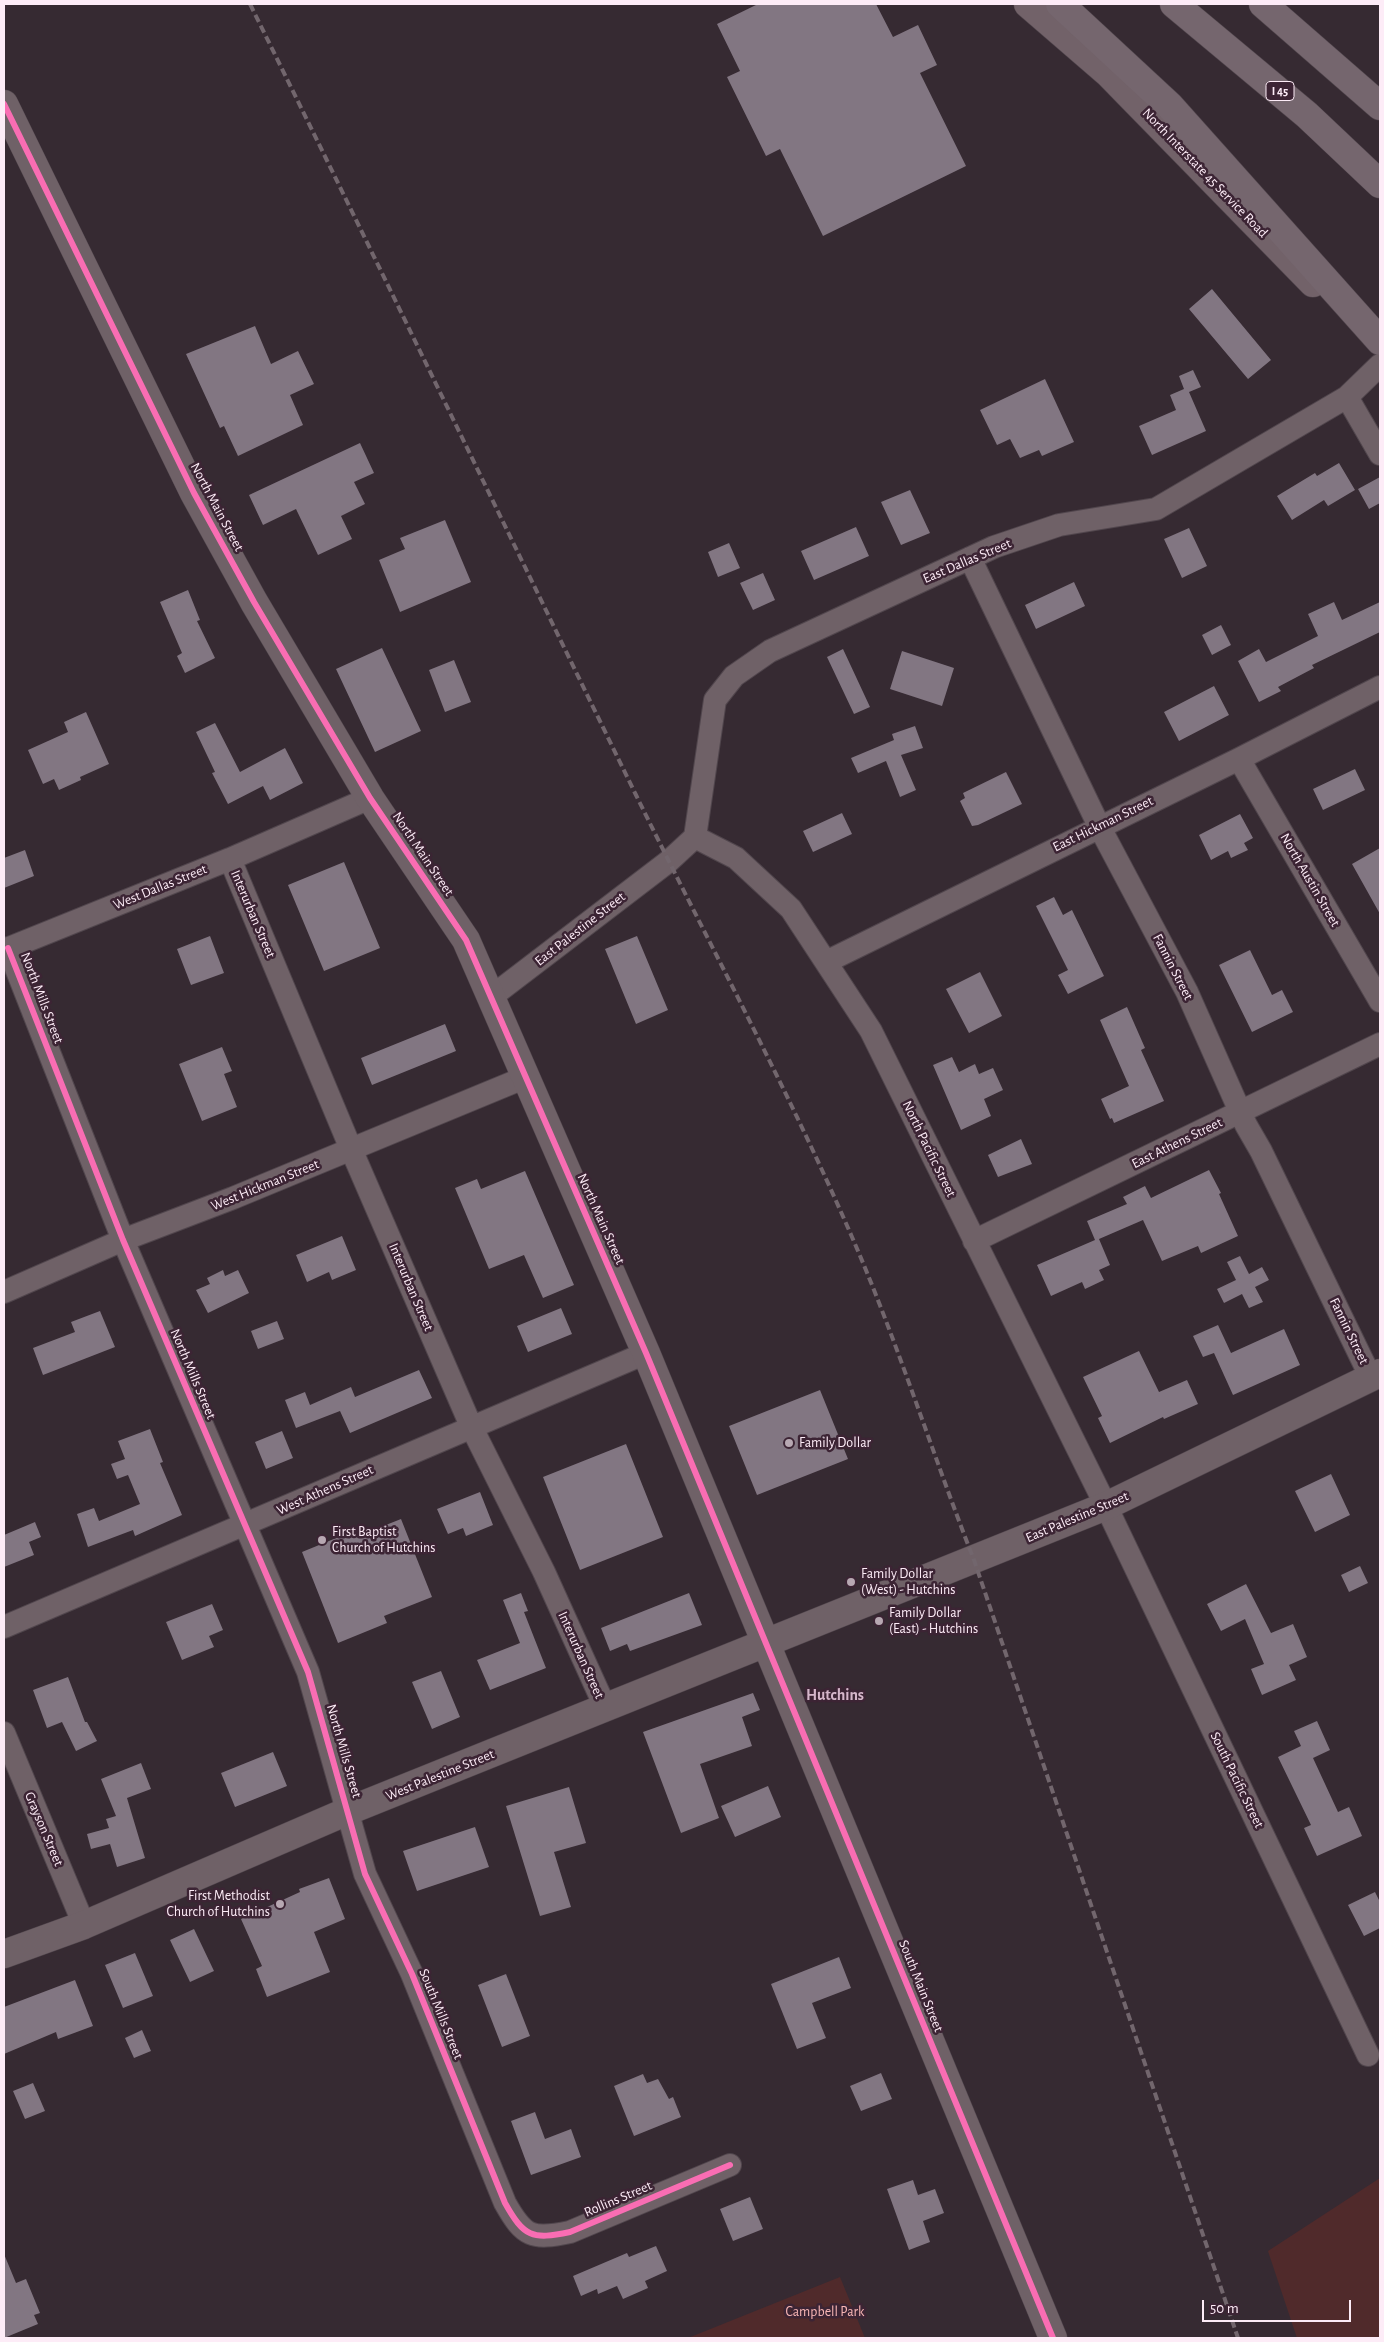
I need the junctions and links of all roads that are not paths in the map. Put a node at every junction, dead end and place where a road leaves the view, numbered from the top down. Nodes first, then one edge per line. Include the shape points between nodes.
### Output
1 (1028, 4) edge
2 (1060, 4) edge
3 (1174, 4) edge
4 (1263, 4) edge
5 (4, 104) edge
6 (1380, 106) edge
7 (1380, 184) edge
8 (1380, 342) edge
9 (1380, 365) edge
10 (1347, 397) junction
11 (1380, 454) edge
12 (970, 558) junction
13 (1380, 687) edge
14 (1239, 759) junction
15 (370, 798) junction
16 (1099, 826) junction
17 (695, 837) junction
18 (230, 859) junction
19 (6, 949) edge
20 (826, 962) junction
21 (491, 997) junction
22 (1380, 1000) edge
23 (1380, 1044) edge
24 (526, 1077) junction
25 (1240, 1112) junction
26 (351, 1149) junction
27 (123, 1240) junction
28 (974, 1241) junction
29 (4, 1292) edge
30 (646, 1353) junction
31 (1376, 1376) edge
32 (471, 1426) junction
33 (1106, 1506) junction
34 (244, 1525) junction
35 (4, 1627) edge
36 (767, 1644) junction
37 (606, 1709) junction
38 (4, 1734) edge
39 (348, 1812) junction
40 (84, 1924) junction
41 (4, 1954) edge
42 (1368, 2054) dead end
43 (730, 2165) dead end
44 (517, 2224) joint
45 (1053, 2338) edge

1 - 8 main road, North Interstate 45 Service Road via 1109,74 1302,274
2 - 8 highway via 1170,106
3 - 7 highway, I 45 via 1307,114
4 - 6 highway
5 - 15 street, North Main Street via 194,493 254,602
9 - 10 street, East Dallas Street
10 - 11 street
10 - 12 street, East Dallas Street via 1156,509 1059,525
12 - 16 street, Fannin Street
12 - 17 street, East Dallas Street via 770,651 734,676 715,700
13 - 14 street, East Hickman Street
14 - 16 street, East Hickman Street
14 - 22 street, North Austin Street
15 - 18 street, West Dallas Street
15 - 21 street, North Main Street via 466,940
16 - 20 street, East Hickman Street
16 - 25 street, Fannin Street via 1187,992
17 - 20 street, North Pacific Street via 736,858 791,909
17 - 21 street, East Palestine Street
18 - 19 street, West Dallas Street
18 - 26 street, Interurban Street
19 - 27 street, North Mills Street
20 - 28 street, North Pacific Street via 870,1031
21 - 24 street, North Main Street
23 - 25 street, East Athens Street
24 - 26 street, West Hickman Street
24 - 30 street, North Main Street
25 - 28 street, East Athens Street
25 - 31 street, Fannin Street
26 - 27 street, West Hickman Street via 243,1195
26 - 32 street, Interurban Street
27 - 29 street, West Hickman Street
27 - 34 street, North Mills Street
28 - 33 street, North Pacific Street
30 - 32 street, West Athens Street
30 - 36 street, North Main Street
31 - 33 street, East Palestine Street
32 - 34 street, West Athens Street
32 - 37 street, Interurban Street via 544,1572
33 - 36 street, East Palestine Street
33 - 42 street, South Pacific Street
34 - 35 street, West Athens Street
34 - 39 street, North Mills Street via 308,1672
36 - 37 street, West Palestine Street
36 - 45 street, South Main Street
37 - 39 street, West Palestine Street
38 - 40 street, Grayson Street
39 - 40 street, West Palestine Street
39 - 44 street, South Mills Street via 365,1874 412,1974 505,2203
40 - 41 street, West Palestine Street
43 - 44 street, Rollins Street via 570,2232 546,2237 528,2234

